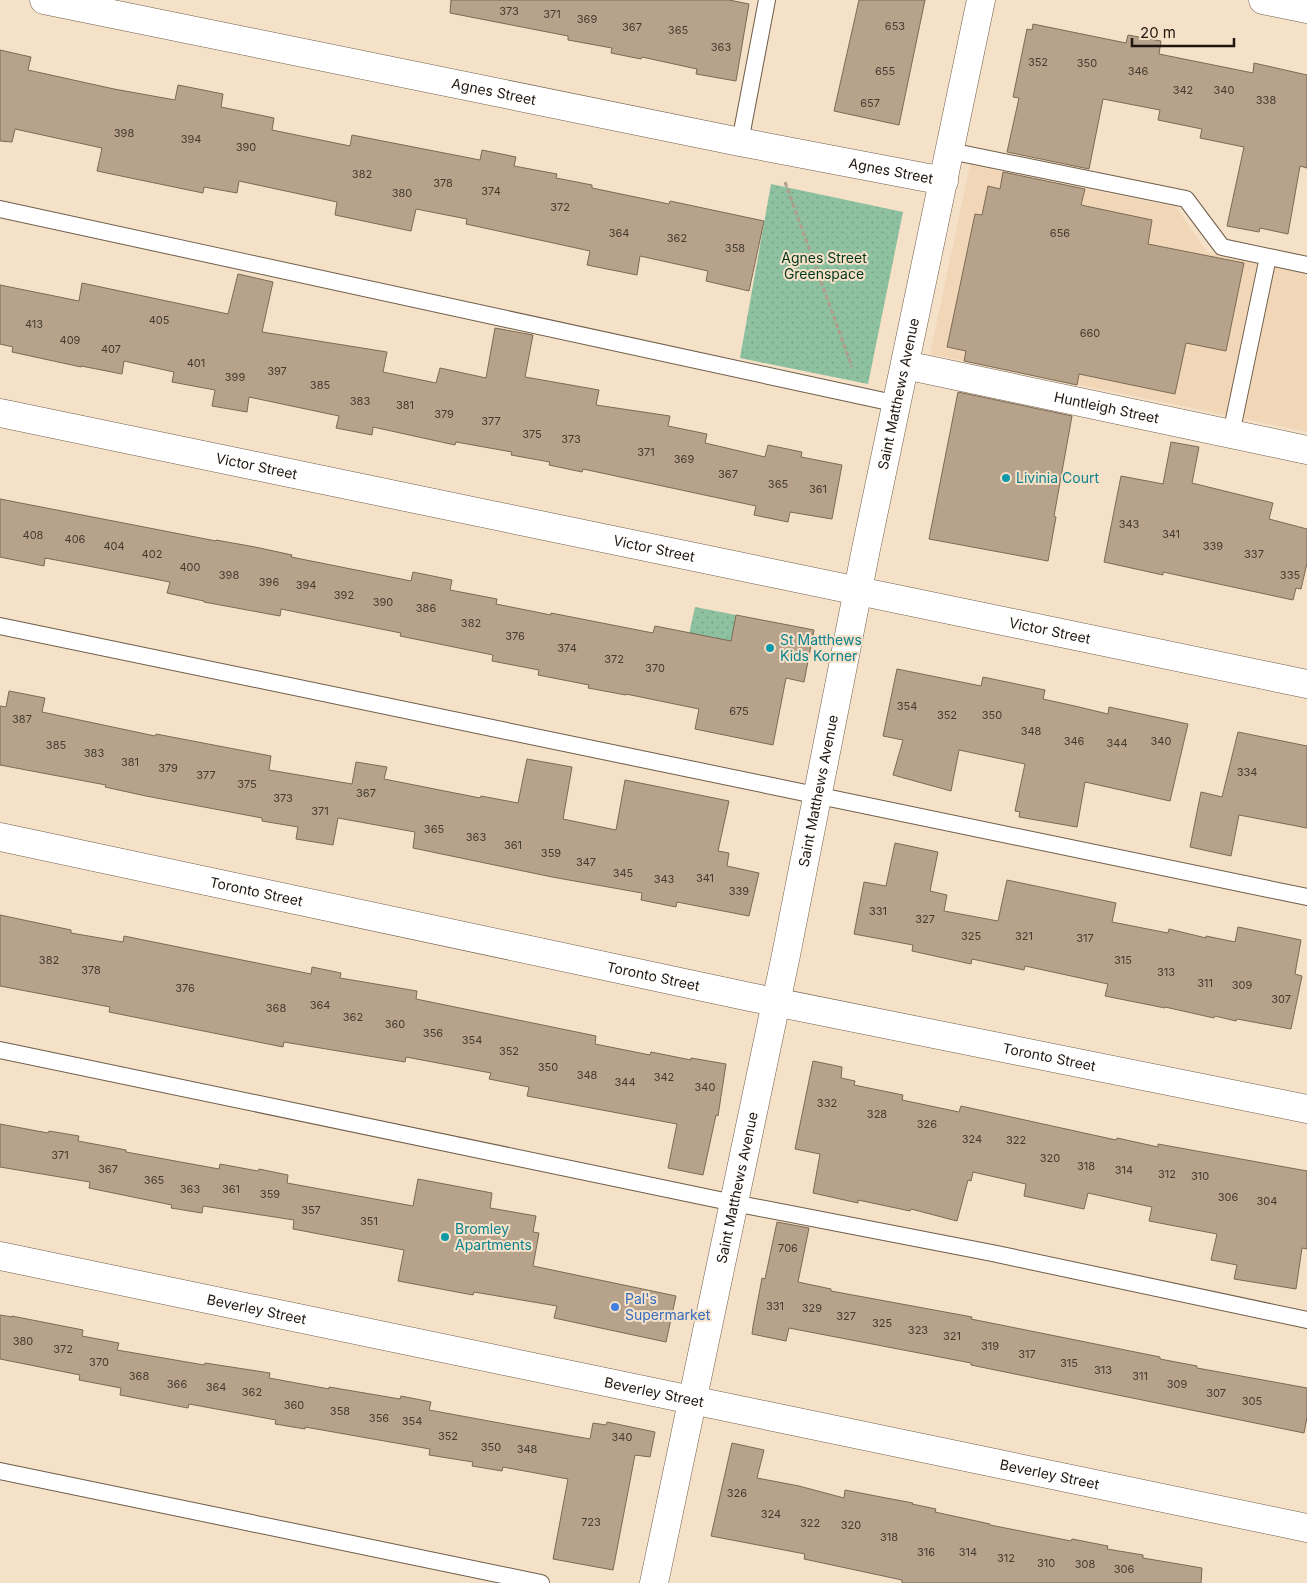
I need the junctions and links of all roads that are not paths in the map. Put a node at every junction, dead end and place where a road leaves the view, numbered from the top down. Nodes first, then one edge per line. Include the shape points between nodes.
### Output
1 (44, 0) edge
2 (767, 0) edge
3 (981, 0) edge
4 (1263, 0) edge
5 (1307, 9) edge
6 (740, 142) junction
7 (950, 151) junction
8 (944, 182) junction
9 (0, 209) edge
10 (1268, 257) junction
11 (1307, 265) edge
12 (906, 365) junction
13 (898, 404) junction
14 (0, 413) edge
15 (1231, 434) junction
16 (1307, 450) edge
17 (858, 592) junction
18 (0, 626) edge
19 (1307, 684) edge
20 (818, 794) junction
21 (0, 837) edge
22 (1307, 897) edge
23 (776, 1002) junction
24 (0, 1050) edge
25 (1307, 1109) edge
26 (734, 1203) junction
27 (0, 1256) edge
28 (1307, 1320) edge
29 (692, 1401) junction
30 (0, 1471) edge
31 (1307, 1528) edge
32 (541, 1583) edge
33 (654, 1583) edge

1 - 6 street, Agnes Street
2 - 6 lane
3 - 7 street, Saint Matthews Avenue
4 - 5 street
6 - 8 street, Agnes Street
7 - 8 street, Saint Matthews Avenue
7 - 10 lane via 1186,199 1222,247
8 - 12 street, Saint Matthews Avenue
9 - 13 lane
10 - 11 lane
10 - 15 lane
12 - 13 street, Saint Matthews Avenue
12 - 15 street, Huntleigh Street
13 - 17 street, Saint Matthews Avenue
14 - 17 street, Victor Street
15 - 16 street, Huntleigh Street
17 - 19 street, Victor Street
17 - 20 street, Saint Matthews Avenue
18 - 20 lane
20 - 22 lane
20 - 23 street, Saint Matthews Avenue
21 - 23 street, Toronto Street
23 - 25 street, Toronto Street
23 - 26 street, Saint Matthews Avenue
24 - 26 lane
26 - 28 lane via 992,1253
26 - 29 street, Saint Matthews Avenue
27 - 29 street, Beverley Street
29 - 31 street, Beverley Street
29 - 33 street, Saint Matthews Avenue
30 - 32 lane

